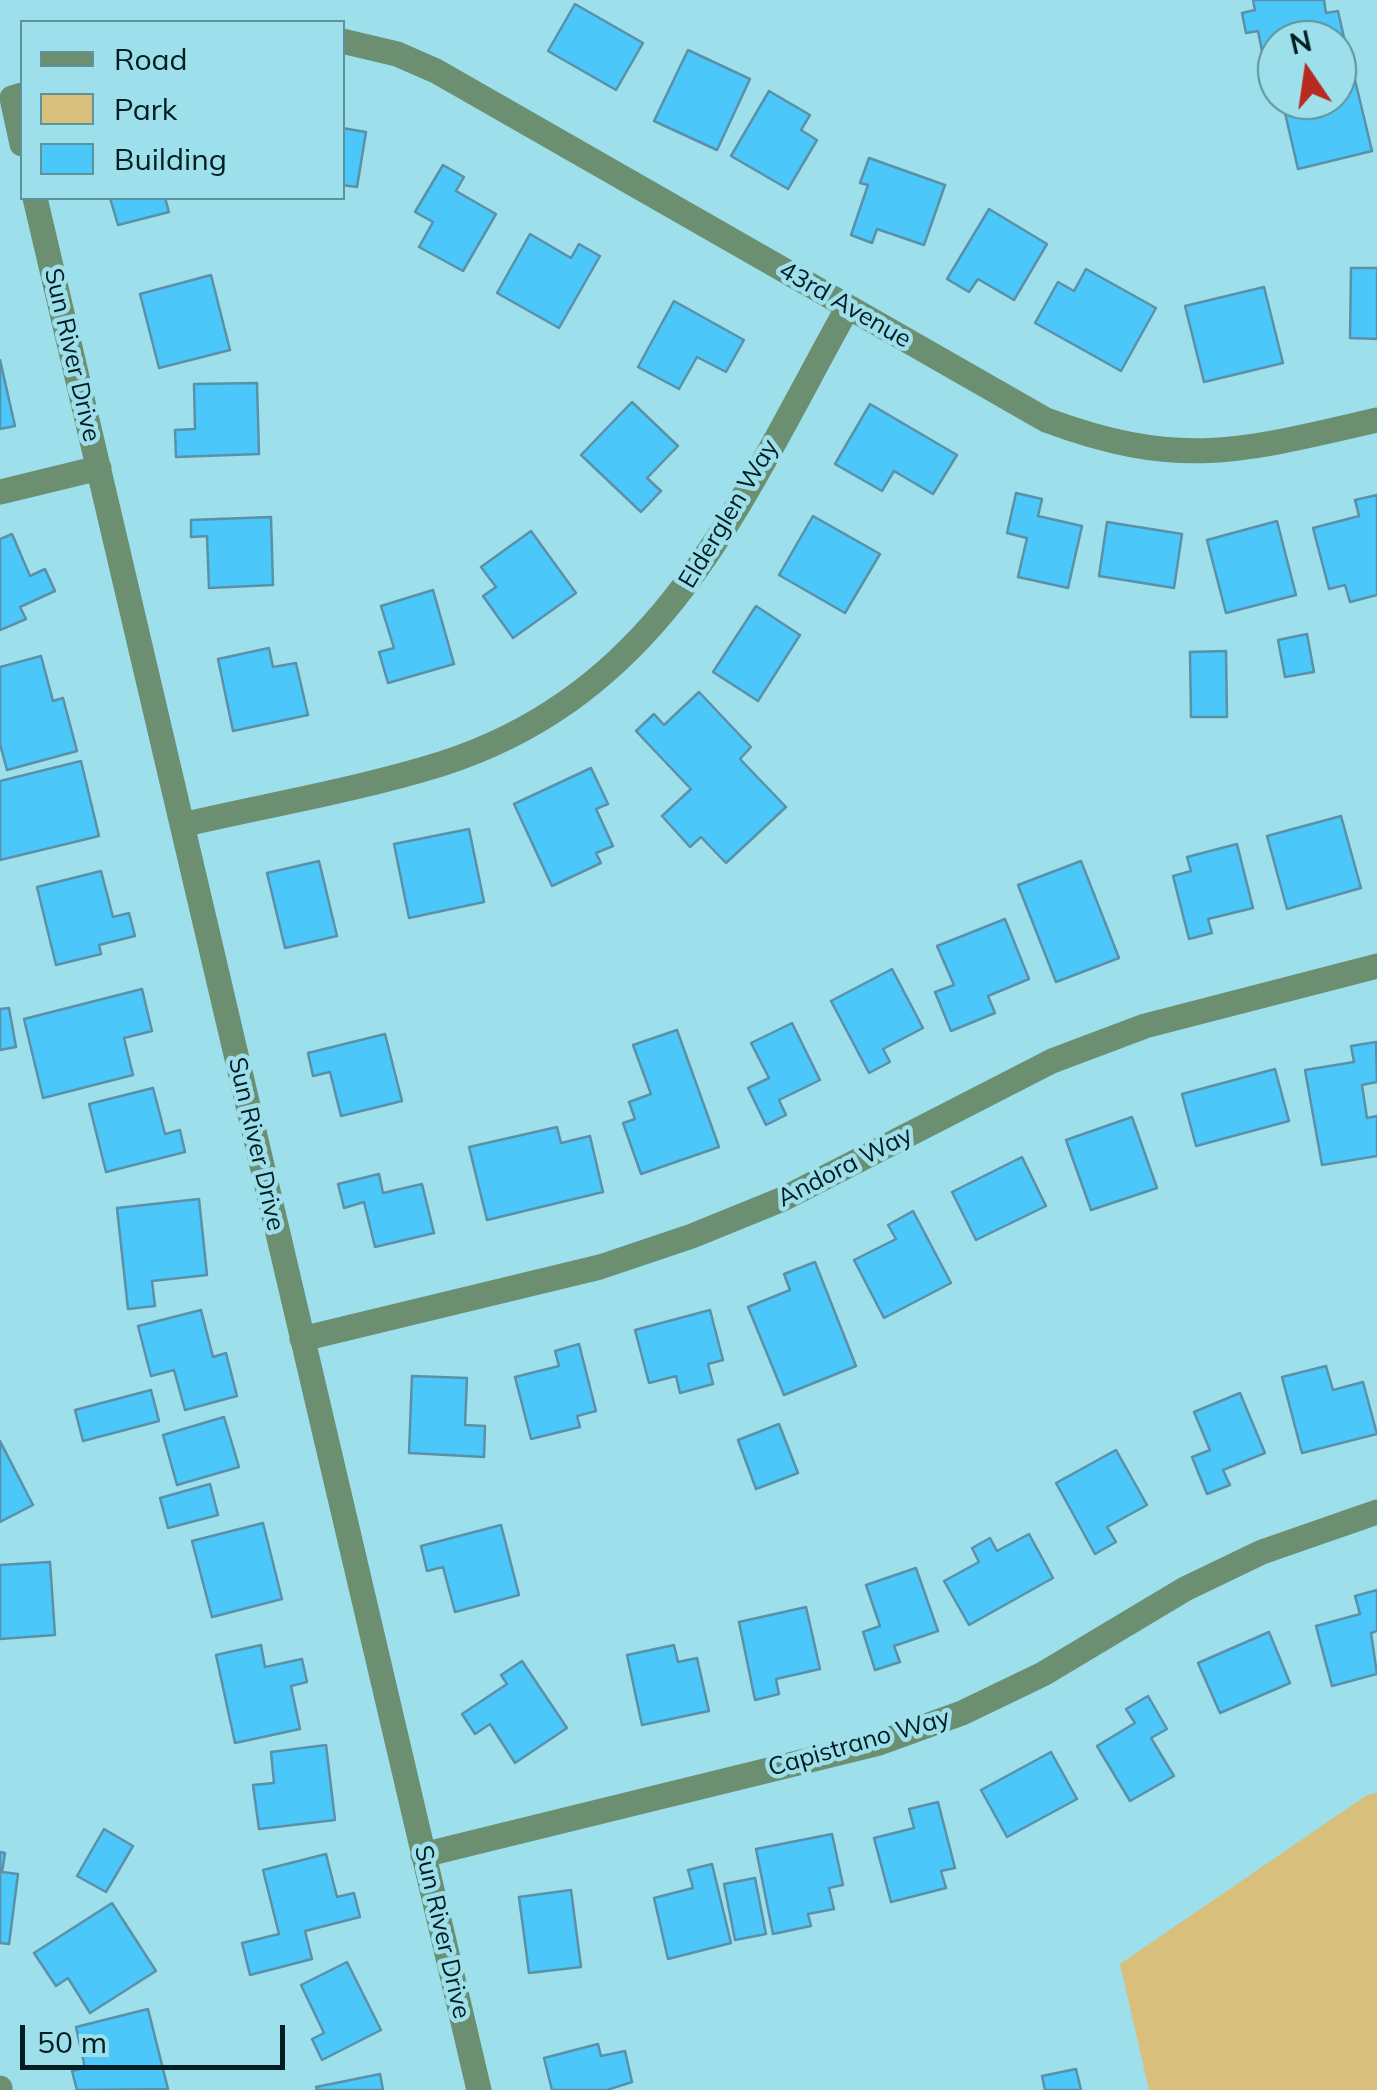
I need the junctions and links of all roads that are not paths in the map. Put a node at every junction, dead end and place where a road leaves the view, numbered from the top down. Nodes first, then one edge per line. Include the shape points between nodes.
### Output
1 (345, 43) edge
2 (17, 96) edge
3 (20, 125) edge
4 (35, 200) edge
5 (848, 307) junction
6 (1377, 420) edge
7 (98, 468) junction
8 (0, 492) edge
9 (182, 826) junction
10 (1377, 966) edge
11 (302, 1339) junction
12 (1377, 1512) edge
13 (424, 1855) junction
14 (478, 2090) edge

1 - 5 street, 43rd Avenue via 397,54 436,72
2 - 3 street
4 - 7 street, Sun River Drive
5 - 6 street, 43rd Avenue via 1046,420 1102,440 1160,452 1213,453
5 - 9 street, Elderglen Way via 683,593 589,688 502,740 440,764
7 - 8 street
7 - 9 street, Sun River Drive
9 - 11 street, Sun River Drive
10 - 11 street, Andora Way via 1145,1026 1052,1061 782,1200 692,1236 600,1267
11 - 13 street, Sun River Drive
12 - 13 street, Capistrano Way via 1262,1552 1185,1588 1043,1674 879,1743
13 - 14 street, Sun River Drive

